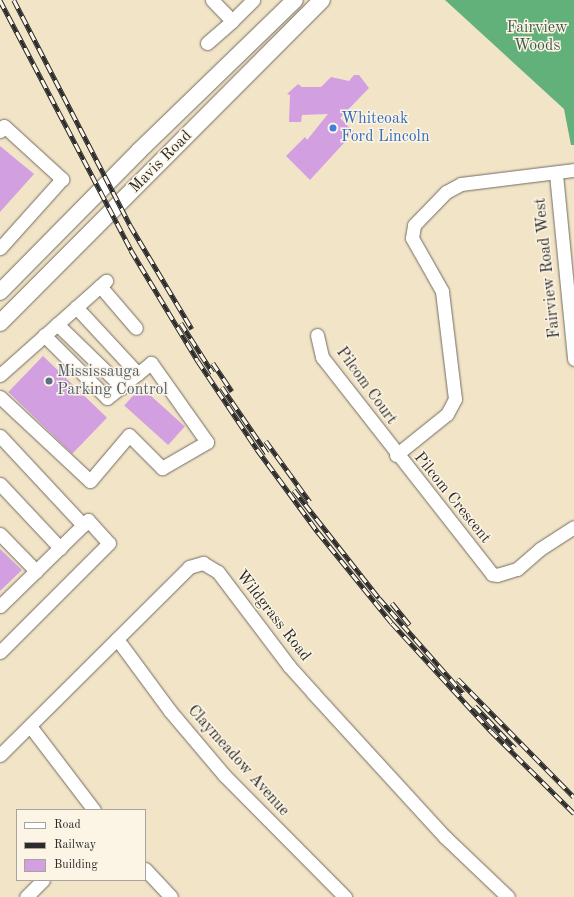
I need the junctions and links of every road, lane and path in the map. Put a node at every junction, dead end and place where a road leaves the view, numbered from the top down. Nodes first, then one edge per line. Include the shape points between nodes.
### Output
1 (212, 0) edge
2 (253, 0) edge
3 (295, 0) edge
4 (322, 0) edge
5 (232, 21) junction
6 (207, 43) dead end
7 (2, 127) edge
8 (574, 170) edge
9 (556, 174) junction
10 (0, 248) edge
11 (0, 292) edge
12 (571, 297) edge
13 (76, 307) junction
14 (0, 324) edge
15 (57, 324) junction
16 (136, 328) dead end
17 (317, 335) dead end
18 (44, 336) junction
19 (574, 359) edge
20 (138, 374) junction
21 (0, 375) edge
22 (122, 387) junction
23 (0, 397) edge
24 (0, 436) edge
25 (396, 455) junction
26 (0, 484) edge
27 (83, 525) junction
28 (574, 527) edge
29 (0, 534) edge
30 (60, 548) junction
31 (36, 571) junction
32 (0, 606) edge
33 (117, 639) junction
34 (0, 652) edge
35 (30, 726) junction
36 (0, 755) edge
37 (93, 809) edge
38 (146, 870) edge
39 (42, 881) edge
40 (26, 897) edge
41 (171, 897) edge
42 (345, 897) edge
43 (508, 897) edge

1 - 5 street
2 - 5 street
3 - 11 main road, Mavis Road via 139,151
4 - 14 main road, Mavis Road
5 - 6 street
7 - 10 street via 62,179
8 - 9 street, Pilcom Crescent
9 - 12 street, Fairview Road West
9 - 25 street, Pilcom Crescent via 461,184 446,192 414,225 412,238 442,291 455,399 447,414
12 - 19 street, Fairview Road West
13 - 15 street
13 - 16 street via 103,283
13 - 20 street
15 - 18 street
15 - 22 street
17 - 25 street, Pilcom Court via 322,357
18 - 21 street
18 - 22 street via 108,398
20 - 22 street
20 - 23 street via 150,364 207,442 162,468 129,435 90,481
24 - 27 street
25 - 28 street, Pilcom Crescent via 492,574 517,569 540,549
26 - 30 street
27 - 30 street
27 - 34 street via 88,520 109,543
29 - 31 street
30 - 31 street
31 - 32 street
33 - 35 street, Wildgrass Road
33 - 42 street, Claymeadow Avenue via 170,711 224,775
33 - 43 street, Wildgrass Road via 189,566 199,563 211,566 313,693 445,837
35 - 36 street, Wildgrass Road
35 - 37 street
38 - 41 street
39 - 40 street

